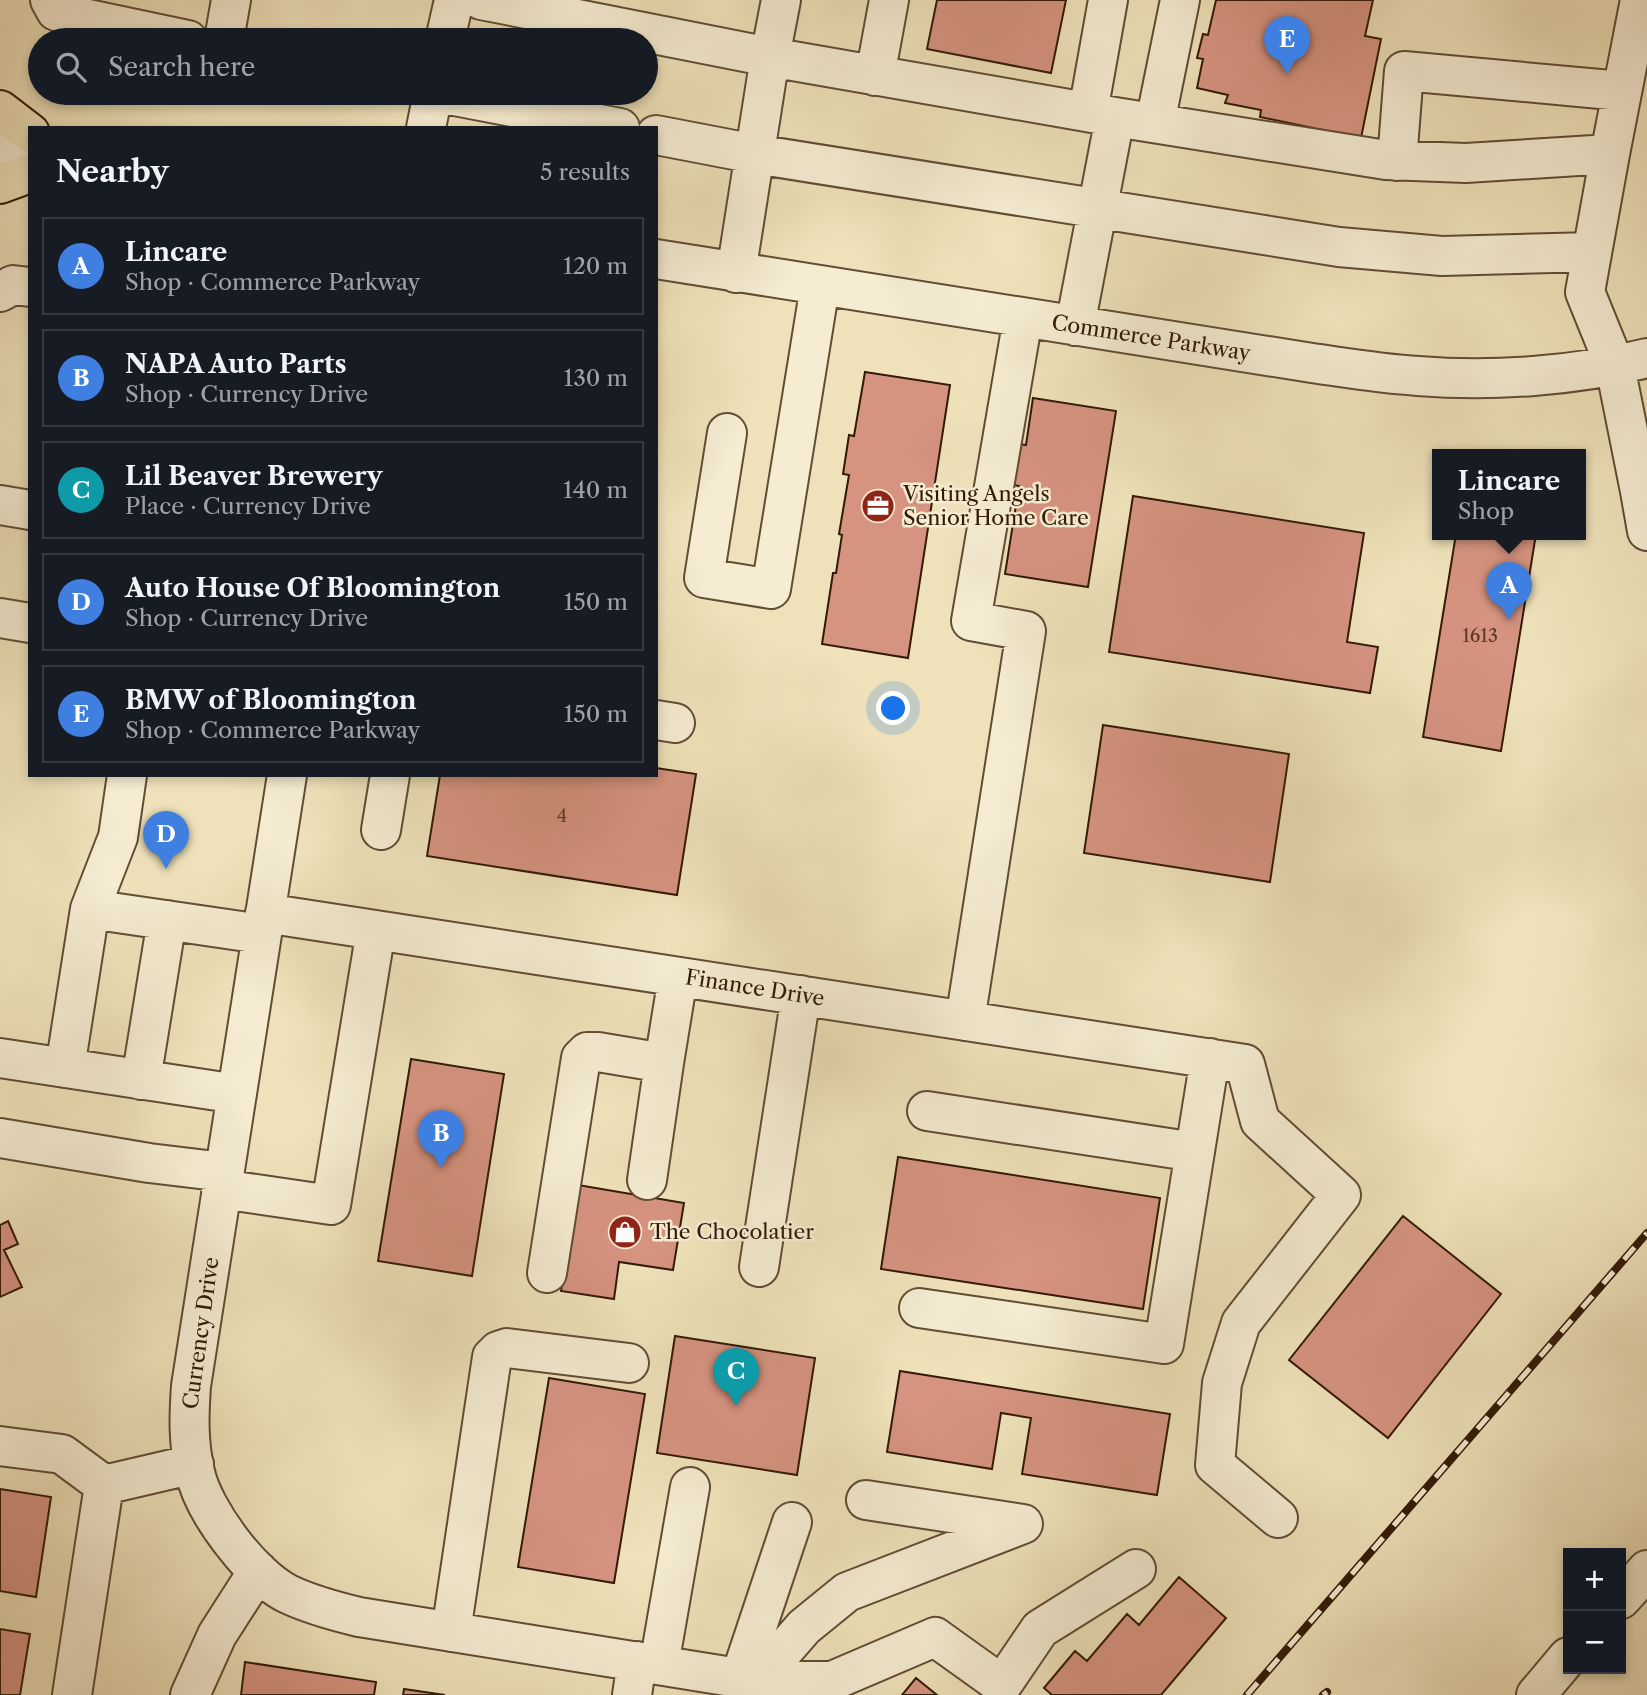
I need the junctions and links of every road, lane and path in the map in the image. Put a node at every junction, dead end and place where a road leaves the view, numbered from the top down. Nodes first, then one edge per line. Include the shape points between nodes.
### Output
1 (50, 0) edge
2 (231, 0) edge
3 (454, 0) edge
4 (481, 0) edge
5 (781, 0) edge
6 (889, 0) edge
7 (1108, 0) edge
8 (1180, 0) edge
9 (1638, 0) edge
10 (130, 14) edge
11 (161, 28) edge
12 (226, 28) edge
13 (448, 28) edge
14 (623, 28) edge
15 (658, 35) edge
16 (770, 57) junction
17 (875, 76) junction
18 (1622, 91) junction
19 (431, 105) edge
20 (501, 105) edge
21 (0, 110) edge
22 (1102, 114) junction
23 (1155, 123) junction
24 (426, 126) edge
25 (611, 126) edge
26 (28, 131) edge
27 (658, 135) edge
28 (0, 151) edge
29 (755, 154) junction
30 (1610, 154) junction
31 (28, 156) edge
32 (1397, 161) junction
33 (28, 174) edge
34 (0, 184) edge
35 (1098, 208) junction
36 (1592, 252) junction
37 (658, 259) edge
38 (736, 272) junction
39 (820, 286) junction
40 (28, 287) edge
41 (0, 292) edge
42 (1023, 318) junction
43 (1075, 326) junction
44 (1631, 362) edge
45 (727, 433) dead end
46 (1643, 489) edge
47 (0, 505) edge
48 (28, 510) edge
49 (1647, 531) edge
50 (0, 618) edge
51 (28, 623) edge
52 (127, 777) edge
53 (287, 777) edge
54 (390, 777) edge
55 (381, 830) dead end
56 (90, 909) junction
57 (167, 920) junction
58 (263, 923) junction
59 (376, 930) junction
60 (678, 976) junction
61 (801, 995) junction
62 (965, 1021) junction
63 (0, 1058) edge
64 (1228, 1061) junction
65 (664, 1063) junction
66 (65, 1068) junction
67 (141, 1080) junction
68 (237, 1094) junction
69 (927, 1111) dead end
70 (0, 1138) edge
71 (1195, 1152) junction
72 (648, 1180) dead end
73 (223, 1181) junction
74 (758, 1267) dead end
75 (547, 1273) dead end
76 (919, 1308) dead end
77 (629, 1363) dead end
78 (0, 1446) edge
79 (194, 1464) junction
80 (104, 1485) junction
81 (690, 1487) dead end
82 (866, 1500) dead end
83 (1278, 1518) dead end
84 (792, 1522) dead end
85 (1136, 1569) dead end
86 (1647, 1570) edge
87 (258, 1572) junction
88 (1626, 1593) edge
89 (451, 1632) junction
90 (1563, 1663) edge
91 (642, 1674) edge
92 (754, 1685) edge
93 (72, 1695) edge
94 (190, 1695) edge
95 (1536, 1695) edge

1 - 10 street via 56,11
2 - 12 street
3 - 13 street
4 - 14 street
5 - 16 street
6 - 17 street
7 - 22 street
8 - 23 street
9 - 18 street
10 - 11 street
15 - 16 street
16 - 17 street
16 - 29 street
17 - 22 street
18 - 30 street
18 - 32 street via 1404,71
19 - 24 street
20 - 25 street
21 - 26 highway
22 - 23 street
22 - 35 street
23 - 32 street
27 - 29 street
28 - 31 street
29 - 35 street
29 - 38 street
30 - 32 street via 1466,163
30 - 36 street
33 - 34 highway
35 - 36 street via 1364,250 1441,256
35 - 43 street
36 - 44 street via 1585,292
37 - 38 street, Commerce Parkway
38 - 39 street, Commerce Parkway
39 - 42 street, Commerce Parkway
39 - 45 street via 771,589 704,578
40 - 41 street via 13,285
42 - 43 street, Commerce Parkway
42 - 62 street via 971,621 1026,631
43 - 44 street, Commerce Parkway via 1419,376 1507,377
44 - 46 street
46 - 49 street
47 - 48 street
50 - 51 street
52 - 56 street via 118,837
53 - 58 street, Currency Drive
54 - 55 street
56 - 57 street, Finance Drive
56 - 66 street
57 - 58 street, Finance Drive
57 - 67 street
58 - 59 street, Finance Drive
58 - 68 street, Currency Drive
59 - 60 street, Finance Drive
59 - 73 street via 331,1205
60 - 61 street, Finance Drive
60 - 65 street
61 - 62 street, Finance Drive
61 - 74 street
62 - 64 street, Finance Drive
63 - 66 street
64 - 71 street
64 - 83 street via 1260,1121 1341,1195 1241,1323 1222,1383 1214,1465
65 - 72 street
65 - 75 street via 598,1052 587,1052 581,1058
66 - 67 street
67 - 68 street
68 - 73 street, Currency Drive
69 - 71 street
70 - 73 street via 149,1163
71 - 76 street via 1164,1344
73 - 79 street, Currency Drive via 191,1386 188,1427
77 - 89 street via 508,1348 492,1357
78 - 80 street via 62,1454
79 - 80 street
79 - 87 street, Currency Drive via 211,1510 232,1544
80 - 93 street
81 - 91 street
82 - 92 street via 1023,1524 847,1592 804,1628
84 - 92 street
85 - 92 street, Currency Drive via 1040,1629 1002,1685 935,1637 832,1681
86 - 88 street
87 - 89 street, Currency Drive via 317,1607
87 - 94 street via 217,1635
89 - 91 street, Currency Drive
90 - 95 street
91 - 92 street, Currency Drive

